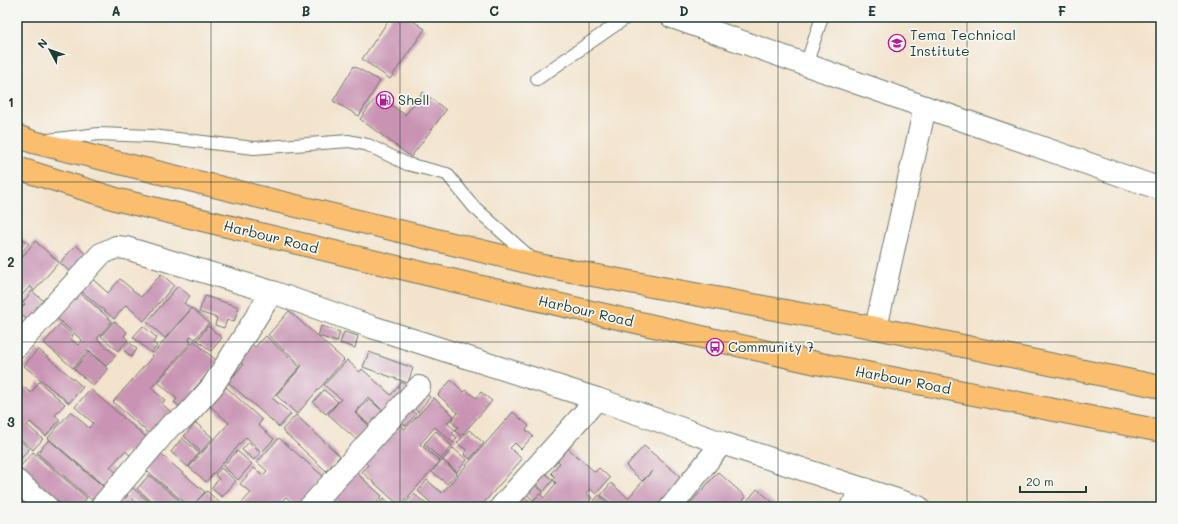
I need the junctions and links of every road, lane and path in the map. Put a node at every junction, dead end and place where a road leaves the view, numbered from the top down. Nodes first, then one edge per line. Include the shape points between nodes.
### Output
1 (626, 17) edge
2 (672, 17) edge
3 (822, 17) edge
4 (806, 65) junction
5 (537, 79) dead end
6 (925, 107) junction
7 (25, 139) edge
8 (17, 168) edge
9 (1161, 189) edge
10 (539, 265) junction
11 (272, 292) junction
12 (876, 328) junction
13 (17, 346) edge
14 (419, 387) dead end
15 (1161, 387) edge
16 (597, 399) junction
17 (1161, 431) edge
18 (722, 443) junction
19 (17, 480) edge
20 (865, 489) junction
21 (48, 507) edge
22 (101, 507) edge
23 (310, 507) edge
24 (501, 507) edge
25 (672, 507) edge
26 (851, 507) edge
27 (918, 507) edge

1 - 5 lane
2 - 4 street
3 - 4 lane
4 - 6 street
6 - 9 street
6 - 12 street
7 - 10 highway
7 - 10 lane via 99,134 152,136 254,148 348,141 368,145 407,164 448,174 474,207
8 - 17 highway, Harbour Road via 119,200 451,280 816,363
10 - 12 highway
11 - 13 street via 116,247 101,254
11 - 16 street
11 - 22 street via 212,387 184,418 171,425
12 - 15 highway
14 - 23 street
16 - 18 street
16 - 24 street
18 - 20 street
18 - 25 street
19 - 21 street
20 - 26 street
20 - 27 street

